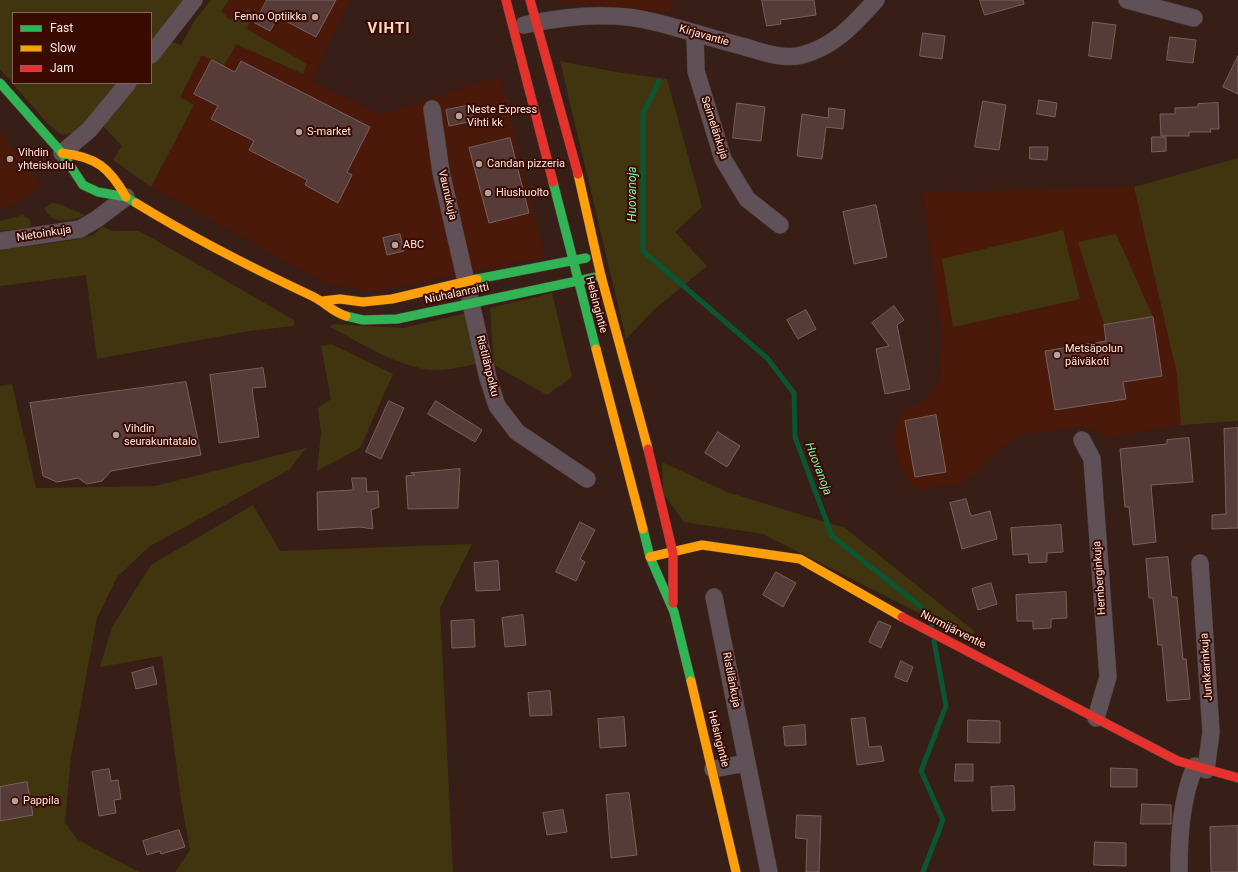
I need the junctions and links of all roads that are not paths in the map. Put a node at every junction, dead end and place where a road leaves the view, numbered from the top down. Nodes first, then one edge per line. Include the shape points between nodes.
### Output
1 (194, 0) edge
2 (506, 0) edge
3 (530, 0) edge
4 (876, 0) edge
5 (1127, 0) edge
6 (1194, 18) dead end
7 (536, 23) junction
8 (512, 28) junction
9 (695, 34) junction
10 (152, 54) edge
11 (0, 83) edge
12 (127, 84) edge
13 (432, 108) dead end
14 (62, 153) junction
15 (126, 197) junction
16 (780, 225) dead end
17 (0, 241) edge
18 (597, 257) junction
19 (572, 259) junction
20 (601, 276) junction
21 (467, 282) junction
22 (578, 282) junction
23 (322, 301) junction
24 (472, 303) junction
25 (1082, 440) dead end
26 (587, 479) dead end
27 (673, 553) junction
28 (650, 557) junction
29 (1200, 564) dead end
30 (714, 597) dead end
31 (674, 612) junction
32 (1096, 718) junction
33 (747, 763) junction
34 (1200, 768) junction
35 (713, 769) junction
36 (1238, 778) edge
37 (736, 872) edge
38 (769, 872) edge
39 (1179, 872) edge

1 - 10 street
2 - 8 street, Helsingintie
3 - 7 street, Helsingintie
4 - 9 street, Kirjavantie via 845,33 824,48 800,56 776,56
5 - 6 street
7 - 8 street, Kirjavantie
7 - 9 street, Kirjavantie via 594,16 629,17
7 - 18 street, Helsingintie via 582,190
8 - 19 street, Helsingintie
9 - 16 street, Seimelänkuja via 696,71 723,159 747,199
11 - 14 street, Niuhalanraitti
12 - 14 street via 90,130
13 - 21 street, Vaunukuja via 441,172
14 - 15 street, Niuhalanraitti via 83,185 98,192
14 - 15 street, Niuhalanraitti via 81,154 101,163 113,174
15 - 17 street, Nietoinkuja via 80,229
15 - 23 street, Niuhalanraitti via 275,279
18 - 19 street, Niuhalanraitti
18 - 20 street, Helsingintie
19 - 21 street, Niuhalanraitti
19 - 22 street, Helsingintie
20 - 22 street, Niuhalanraitti
20 - 27 street, Helsingintie via 646,439
21 - 23 street, Niuhalanraitti via 392,299 363,302 340,299
21 - 24 street, Ristilänpolku
22 - 24 street, Niuhalanraitti
22 - 28 street, Helsingintie
23 - 24 street, Niuhalanraitti via 336,313 363,320 397,319
24 - 26 street, Ristilänpolku via 488,378 497,406 517,432
25 - 32 street, Hernberginkuja via 1092,459 1108,677
27 - 28 street, Nurmijärventie
27 - 31 street, Helsingintie
27 - 32 street, Nurmijärventie via 702,545 800,559 913,623
28 - 31 street, Helsingintie
29 - 34 street, Junkkarinkuja via 1211,732
30 - 33 street, Ristilänkuja
31 - 35 street, Helsingintie
32 - 34 street, Nurmijärventie via 1178,761
33 - 35 street
33 - 38 street, Ristilänkuja
34 - 36 street, Nurmijärventie
34 - 39 street, Junkkarinkuja via 1184,797
35 - 37 street, Helsingintie

